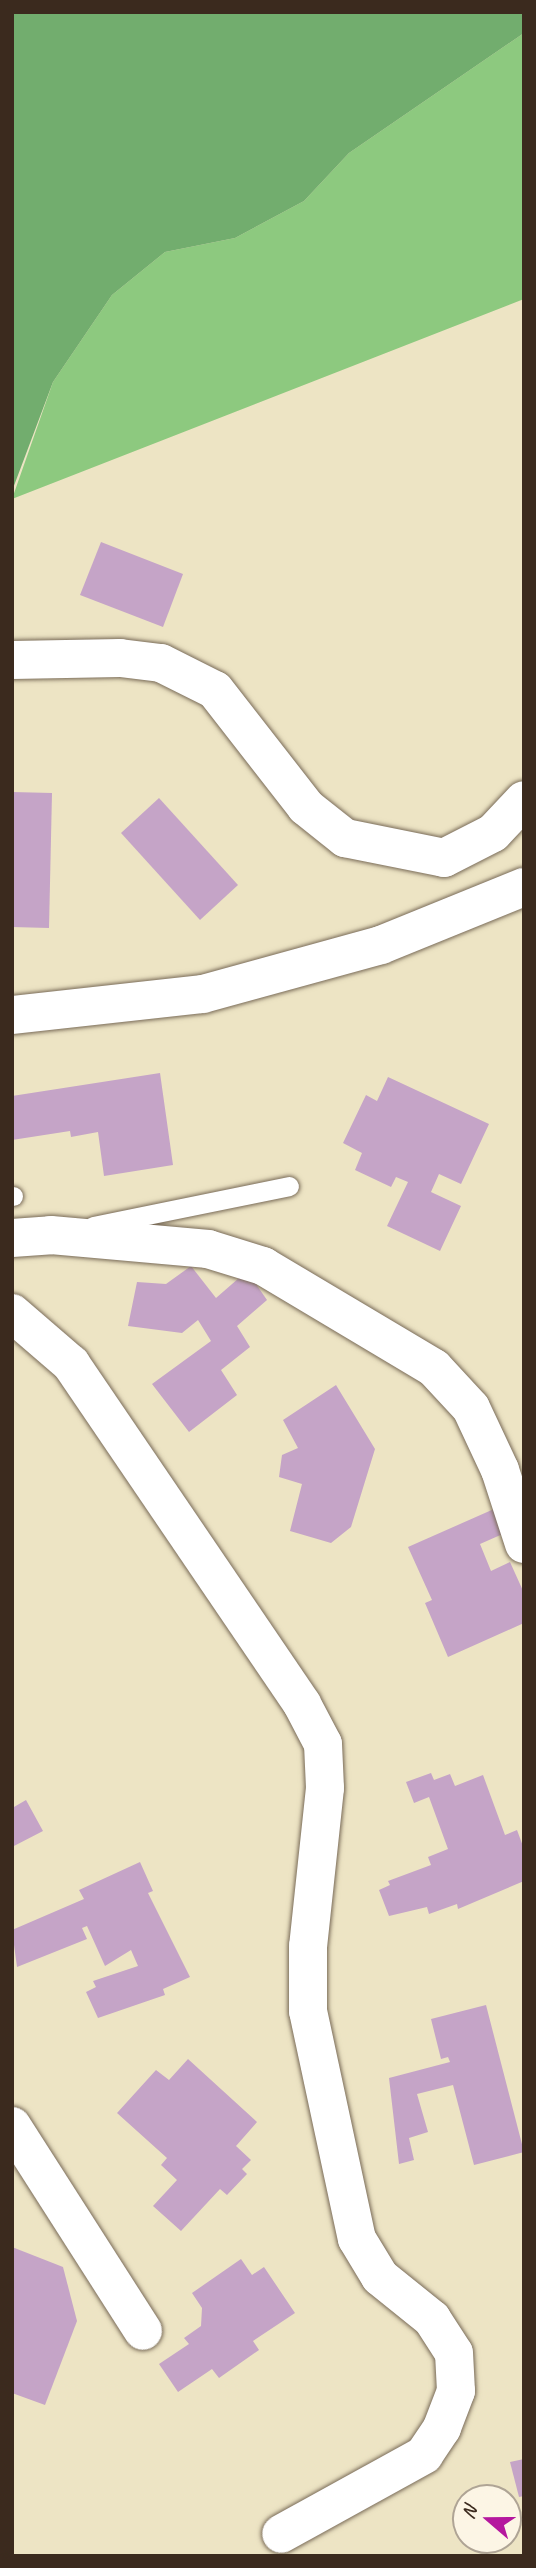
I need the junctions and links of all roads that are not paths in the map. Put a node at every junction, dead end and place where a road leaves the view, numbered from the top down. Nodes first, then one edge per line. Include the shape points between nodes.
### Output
1 (12, 660) edge
2 (524, 800) edge
3 (524, 887) edge
4 (12, 1015) edge
5 (289, 1186) dead end
6 (51, 1235) junction
7 (12, 1238) edge
8 (12, 1313) edge
9 (524, 1544) edge
10 (12, 2126) edge
11 (143, 2331) dead end
12 (281, 2534) dead end

1 - 2 street via 120,658 161,663 215,690 306,807 345,838 444,858 493,833
3 - 4 street via 381,946 202,994
5 - 6 lane
6 - 7 street
6 - 9 street via 208,1250 263,1266 433,1368 471,1408 499,1470
8 - 12 street via 71,1364 302,1704 323,1744 325,1788 308,1947 308,2011 356,2239 380,2277 432,2319 454,2353 456,2391 442,2428 424,2455
10 - 11 street

